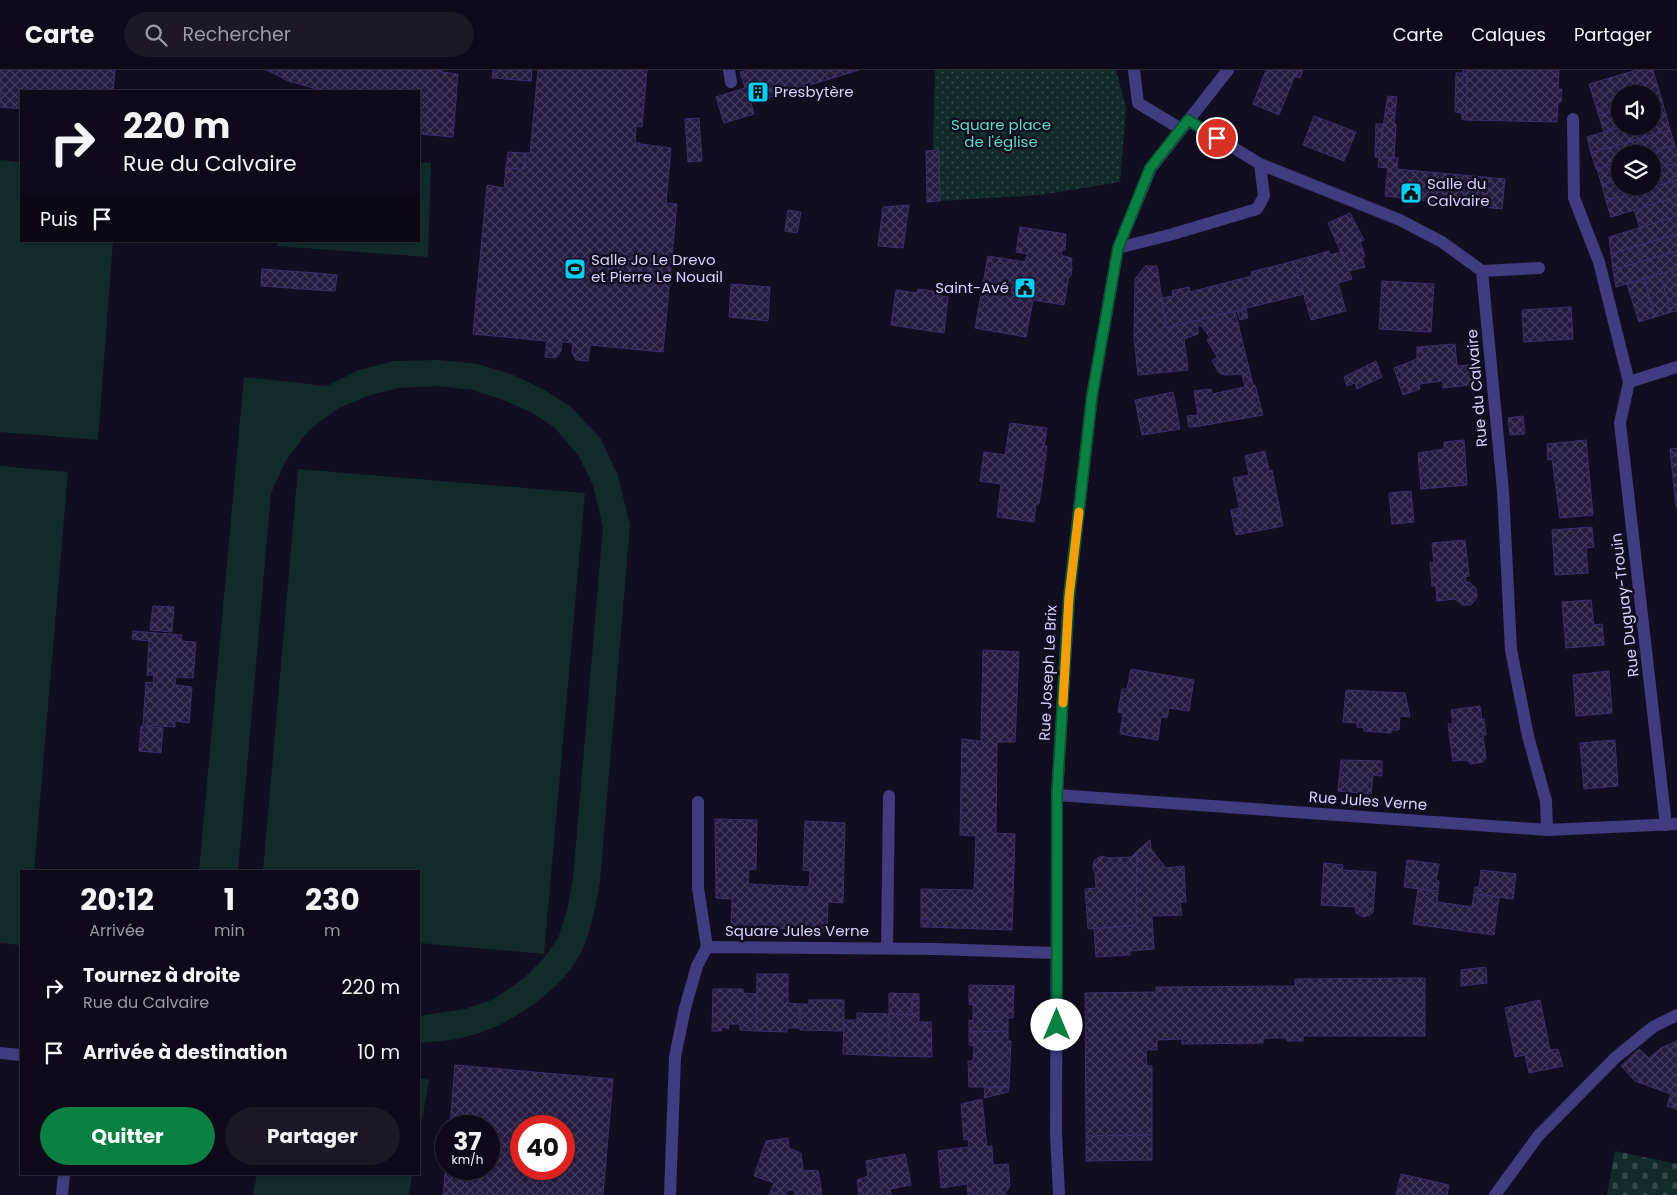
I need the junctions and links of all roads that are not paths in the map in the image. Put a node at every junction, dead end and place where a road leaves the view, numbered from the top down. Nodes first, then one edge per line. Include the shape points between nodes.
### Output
1 (1134, 70) edge
2 (1228, 70) edge
3 (1574, 119) dead end
4 (1185, 125) junction
5 (1260, 164) junction
6 (1118, 248) junction
7 (1539, 268) dead end
8 (1482, 271) junction
9 (1677, 367) edge
10 (1629, 382) junction
11 (1057, 795) junction
12 (889, 796) dead end
13 (698, 802) dead end
14 (1672, 825) edge
15 (1547, 830) junction
16 (707, 947) junction
17 (887, 948) junction
18 (1057, 953) junction
19 (1677, 1015) edge
20 (0, 1053) edge
21 (20, 1054) edge
22 (64, 1175) edge
23 (62, 1195) edge
24 (670, 1195) edge
25 (1059, 1195) edge
26 (1495, 1195) edge

1 - 4 street via 1138,103
2 - 4 street, Rue Joseph Le Brix
3 - 10 street via 1574,198 1599,262
4 - 5 street
4 - 6 street, Rue Joseph Le Brix via 1150,168
5 - 6 street via 1264,196 1257,209
5 - 8 street via 1400,220 1442,242
6 - 11 street, Rue Joseph Le Brix via 1092,396 1069,597
7 - 8 street
8 - 15 street, Rue du Calvaire via 1503,492 1511,650 1528,736 1546,801
9 - 10 street
10 - 14 street, Rue Duguay-Trouin via 1620,422
11 - 15 street, Rue Jules Verne
11 - 18 street, Rue Joseph Le Brix
12 - 17 street, Square Jules Verne
13 - 16 street, Square Jules Verne via 698,888
14 - 15 street, Rue Jules Verne
16 - 17 street, Square Jules Verne
16 - 24 street, Square Jules Verne via 697,966 675,1057
17 - 18 street, Square Jules Verne
18 - 25 street, Rue Joseph Le Brix
19 - 26 street via 1654,1027 1615,1058 1539,1135
20 - 21 street
22 - 23 street

